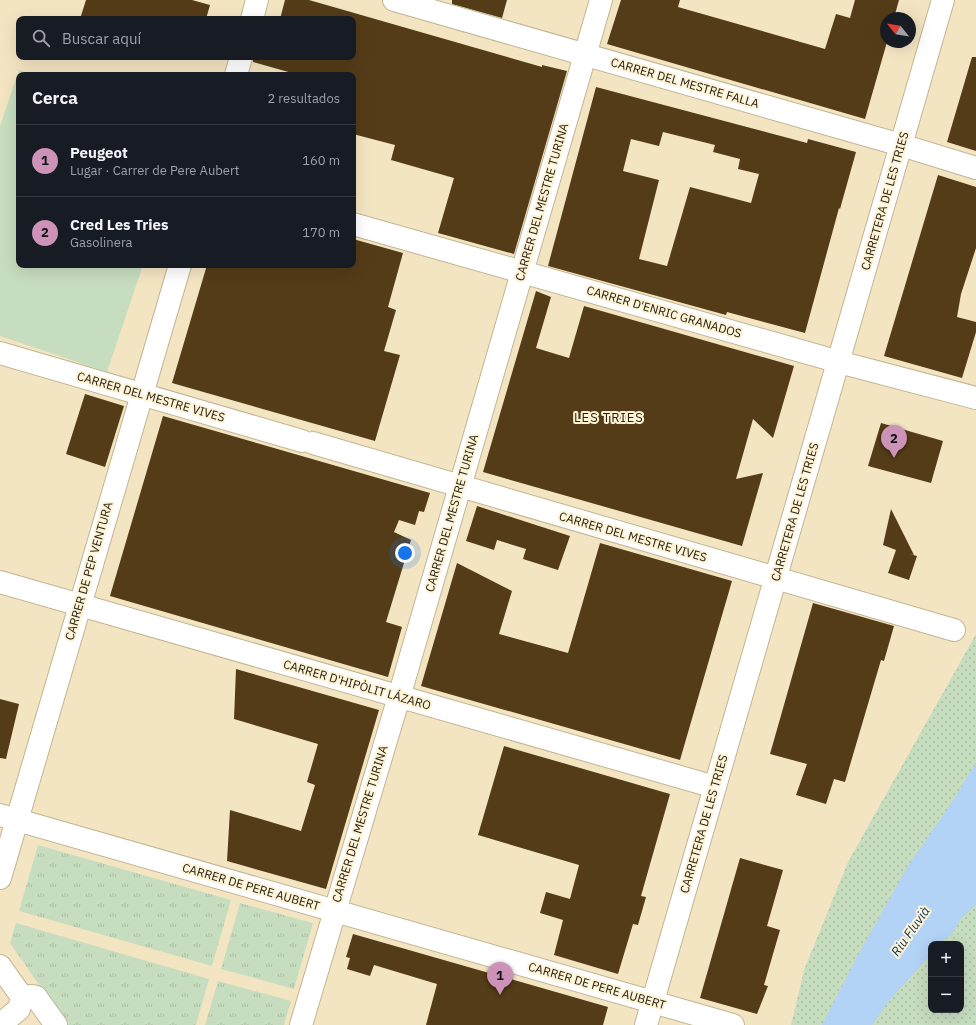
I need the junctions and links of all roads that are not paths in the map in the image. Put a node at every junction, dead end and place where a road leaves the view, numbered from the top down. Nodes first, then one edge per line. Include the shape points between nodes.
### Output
1 (257, 0) edge
2 (394, 0) edge
3 (600, 0) edge
4 (943, 0) edge
5 (253, 16) edge
6 (585, 54) junction
7 (240, 60) edge
8 (237, 72) edge
9 (901, 145) junction
10 (976, 168) edge
11 (356, 225) edge
12 (179, 268) edge
13 (522, 272) junction
14 (0, 353) edge
15 (838, 361) junction
16 (141, 394) junction
17 (976, 398) edge
18 (460, 487) junction
19 (775, 579) junction
20 (0, 582) edge
21 (80, 605) junction
22 (954, 630) dead end
23 (399, 697) junction
24 (715, 787) junction
25 (9, 818) edge
26 (0, 878) edge
27 (334, 910) junction
28 (0, 966) edge
29 (22, 997) junction
30 (653, 1002) junction
31 (0, 1024) edge
32 (56, 1025) edge
33 (301, 1025) edge
34 (646, 1025) edge
35 (733, 1025) edge

1 - 5 street
2 - 6 street, CARRER DEL MESTRE FALLA
3 - 6 street, CARRER DEL MESTRE TURINA
4 - 9 street, CARRETERA DE LES TRIES
6 - 9 street, CARRER DEL MESTRE FALLA
6 - 13 street, CARRER DEL MESTRE TURINA
7 - 8 street
9 - 10 street, CARRER DEL MESTRE FALLA
9 - 15 street, CARRETERA DE LES TRIES
11 - 13 street, CARRER D'ENRIC GRANADOS
12 - 16 street, CARRER DE PEP VENTURA
13 - 15 street, CARRER D'ENRIC GRANADOS
13 - 18 street, CARRER DEL MESTRE TURINA
14 - 16 street, CARRER DEL MESTRE VIVES
15 - 17 street, CARRER D'ENRIC GRANADOS
15 - 19 street, CARRETERA DE LES TRIES
16 - 18 street, CARRER DEL MESTRE VIVES
16 - 21 street, CARRER DE PEP VENTURA
18 - 19 street, CARRER DEL MESTRE VIVES
18 - 23 street, CARRER DEL MESTRE TURINA
19 - 22 street, CARRER DEL MESTRE VIVES
19 - 24 street, CARRETERA DE LES TRIES
20 - 21 street, CARRER D'HIPÒLIT LÁZARO
21 - 23 street, CARRER D'HIPÒLIT LÁZARO
21 - 25 street, CARRER DE PEP VENTURA
23 - 24 street, CARRER D'HIPÒLIT LÁZARO
23 - 27 street, CARRER DEL MESTRE TURINA
24 - 30 street, CARRETERA DE LES TRIES
25 - 26 street, CARRER DE PEP VENTURA
25 - 27 street, CARRER DE PERE AUBERT
27 - 30 street, CARRER DE PERE AUBERT
27 - 33 street, CARRER DEL MESTRE TURINA
28 - 29 street
29 - 31 street via 19,1009
29 - 32 street via 36,998
30 - 34 street, CARRETERA DE LES TRIES
30 - 35 street, CARRER DE PERE AUBERT

